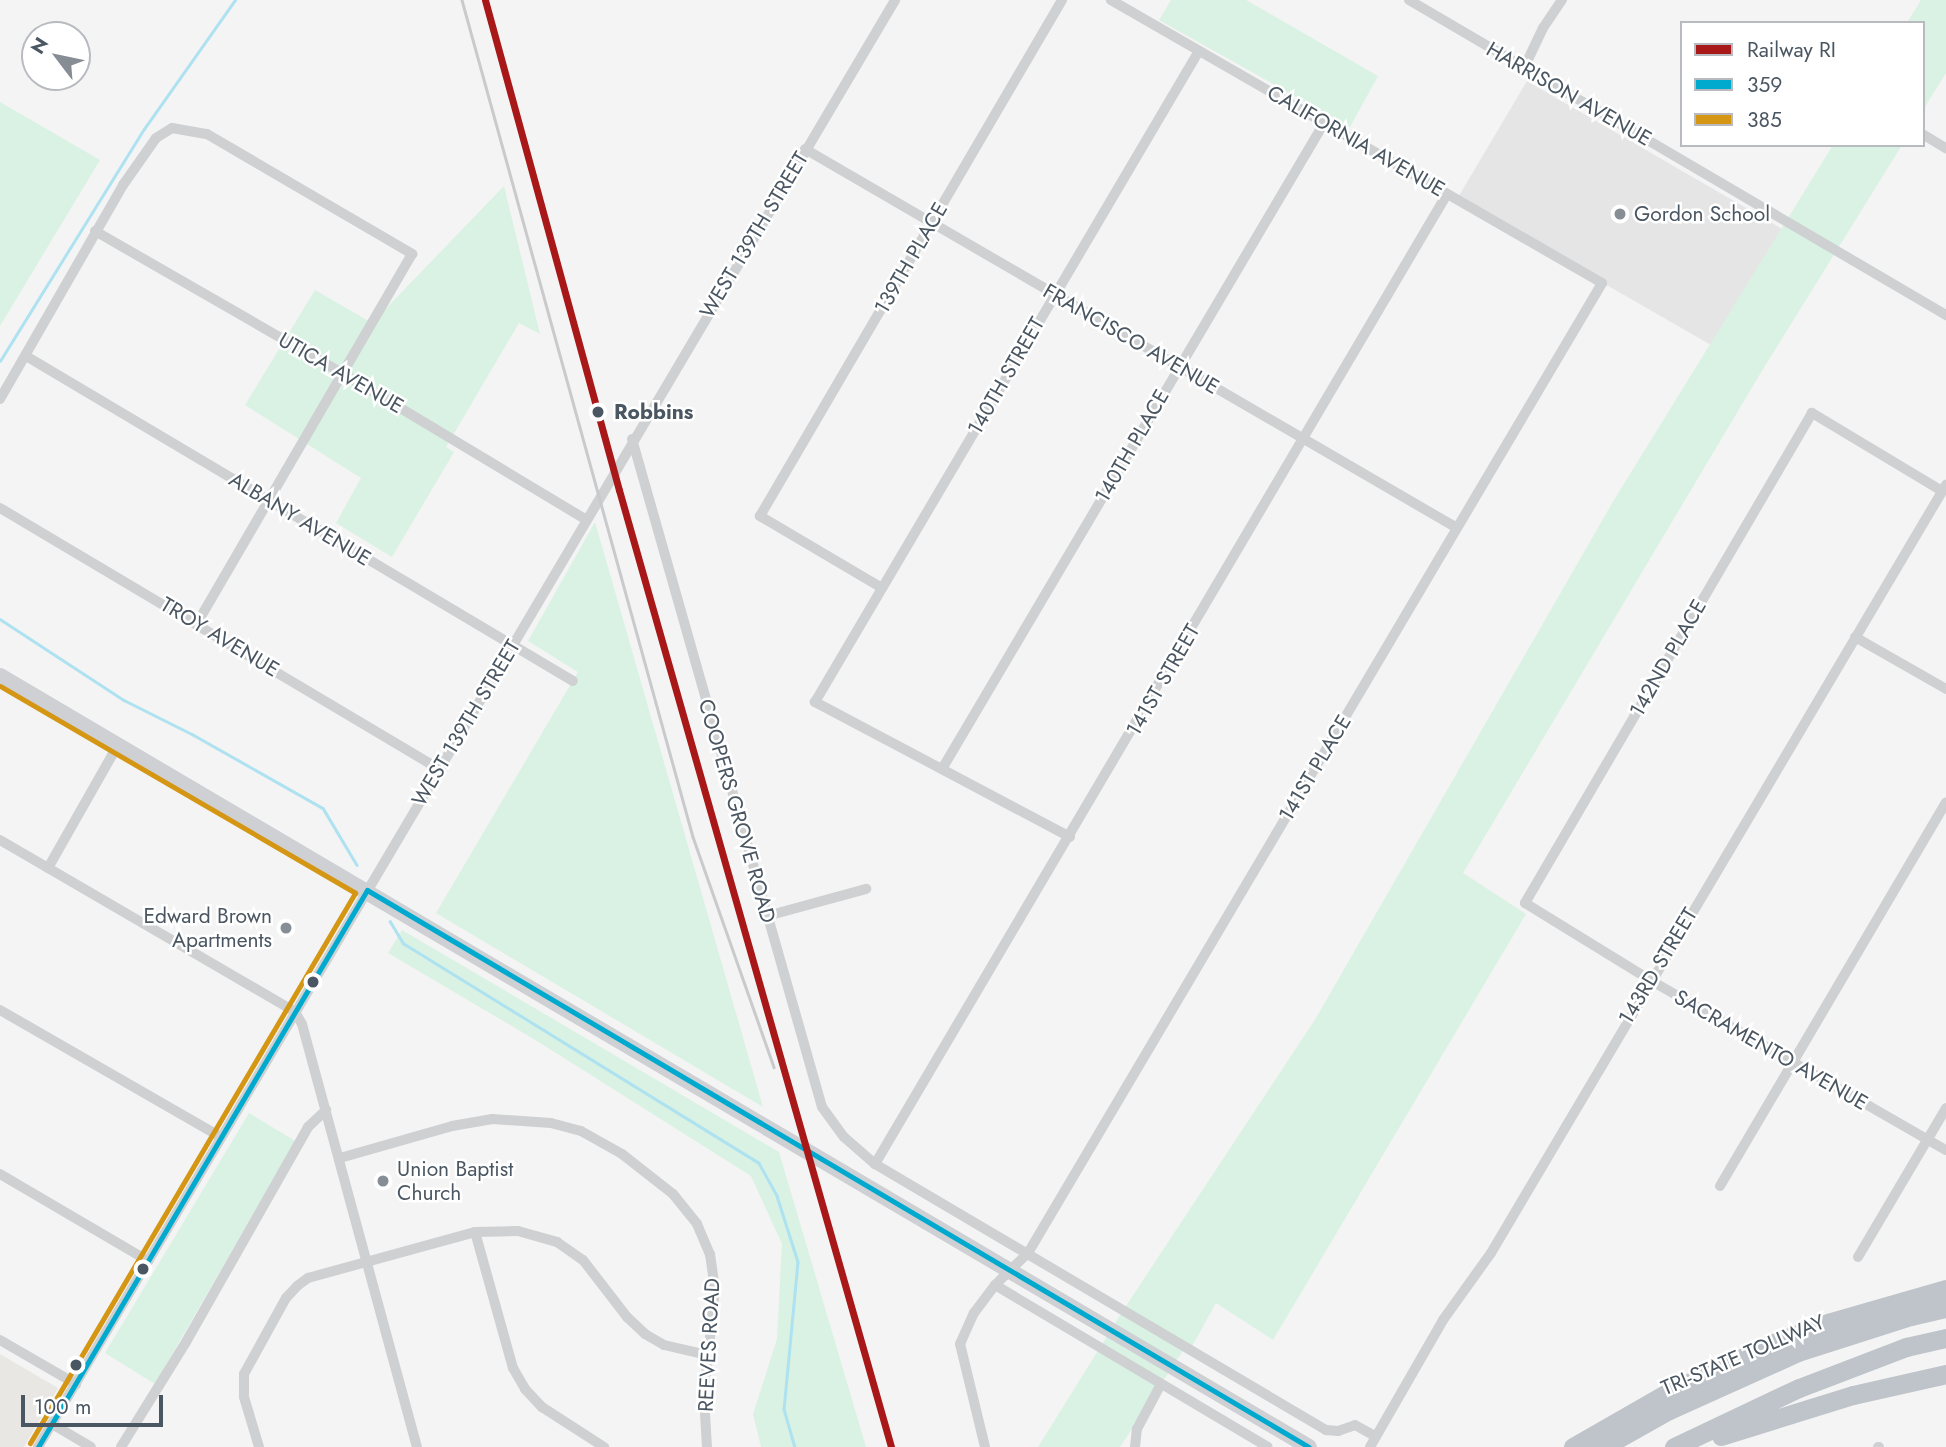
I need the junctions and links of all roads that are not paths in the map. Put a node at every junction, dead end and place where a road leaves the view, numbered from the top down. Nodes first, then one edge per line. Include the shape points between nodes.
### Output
1 (895, 0) edge
2 (1062, 0) edge
3 (1111, 0) edge
4 (1409, 0) edge
5 (1562, 0) edge
6 (1199, 51) junction
7 (1524, 68) junction
8 (1324, 123) junction
9 (1925, 136) edge
10 (1946, 148) edge
11 (805, 149) junction
12 (1447, 194) junction
13 (931, 223) junction
14 (95, 231) junction
15 (1602, 283) joint
16 (1054, 294) junction
17 (1946, 315) edge
18 (26, 356) junction
19 (1178, 367) junction
20 (342, 373) junction
21 (0, 399) edge
22 (632, 439) junction
23 (1304, 440) junction
24 (1944, 488) edge
25 (268, 500) junction
26 (0, 508) edge
27 (585, 519) junction
28 (1457, 528) junction
29 (882, 588) junction
30 (197, 623) junction
31 (1856, 637) junction
32 (512, 645) junction
33 (0, 676) edge
34 (573, 681) dead end
35 (1946, 689) edge
36 (118, 745) junction
37 (439, 769) junction
38 (942, 769) junction
39 (1946, 803) edge
40 (1070, 836) junction
41 (0, 840) edge
42 (48, 868) junction
43 (866, 889) dead end
44 (367, 890) junction
45 (1525, 903) joint
46 (767, 916) junction
47 (1650, 980) junction
48 (0, 1010) edge
49 (295, 1012) junction
50 (1792, 1063) junction
51 (1946, 1108) edge
52 (326, 1110) junction
53 (221, 1137) junction
54 (1928, 1139) junction
55 (1946, 1150) edge
56 (340, 1158) junction
57 (875, 1164) junction
58 (0, 1174) edge
59 (1720, 1186) dead end
60 (475, 1232) junction
61 (1028, 1253) junction
62 (1858, 1257) dead end
63 (148, 1261) junction
64 (366, 1262) junction
65 (995, 1285) junction
66 (1946, 1289) edge
67 (1946, 1308) edge
68 (1946, 1338) edge
69 (0, 1340) edge
70 (707, 1355) junction
71 (1946, 1374) edge
72 (76, 1384) junction
73 (1161, 1384) junction
74 (52, 1424) junction
75 (1372, 1442) edge
76 (38, 1447) edge
77 (91, 1447) edge
78 (121, 1447) edge
79 (259, 1447) edge
80 (416, 1447) edge
81 (604, 1447) edge
82 (707, 1447) edge
83 (985, 1447) edge
84 (1135, 1447) edge
85 (1268, 1447) edge
86 (1309, 1447) edge
87 (1573, 1447) edge
88 (1603, 1447) edge
89 (1674, 1447) edge
90 (1687, 1447) edge

1 - 11 street, WEST 139TH STREET
2 - 13 street, 139TH PLACE
3 - 6 street, CALIFORNIA AVENUE
4 - 7 street, HARRISON AVENUE
5 - 7 street
6 - 8 street, CALIFORNIA AVENUE
6 - 16 street, 140TH STREET
7 - 17 street, HARRISON AVENUE
8 - 12 street, CALIFORNIA AVENUE
8 - 19 street, 140TH PLACE
9 - 10 street
11 - 13 street, FRANCISCO AVENUE
11 - 22 street, WEST 139TH STREET
12 - 15 street, CALIFORNIA AVENUE
12 - 23 street, 141ST STREET
13 - 16 street, FRANCISCO AVENUE
13 - 29 street, 139TH PLACE via 760,516
14 - 18 street
14 - 20 street, UTICA AVENUE
14 - 20 street via 156,138 172,128 196,131 296,184 412,254
15 - 28 street, 141ST PLACE
16 - 19 street, FRANCISCO AVENUE
16 - 29 street, 140TH STREET
18 - 21 street
18 - 25 street, ALBANY AVENUE
19 - 23 street, FRANCISCO AVENUE
19 - 38 street, 140TH PLACE
20 - 25 street
20 - 27 street, UTICA AVENUE
22 - 27 street, WEST 139TH STREET
22 - 46 street, COOPERS GROVE ROAD
23 - 28 street, FRANCISCO AVENUE
23 - 40 street, 141ST STREET
24 - 31 street, 143RD STREET
24 - 45 street, 142ND PLACE via 1812,413
25 - 30 street
25 - 32 street, ALBANY AVENUE
26 - 30 street, TROY AVENUE
27 - 32 street, WEST 139TH STREET
28 - 61 street, 141ST PLACE
29 - 38 street, 140TH STREET via 815,702
30 - 37 street, TROY AVENUE
31 - 35 street
31 - 47 street, 143RD STREET
32 - 34 street, ALBANY AVENUE
32 - 37 street, WEST 139TH STREET
33 - 36 main road
36 - 42 street
36 - 44 main road
37 - 44 street, WEST 139TH STREET
38 - 40 street
39 - 50 street
40 - 57 street, 141ST STREET
41 - 42 street
42 - 49 street
43 - 46 street
44 - 49 street, WEST 139TH STREET
44 - 86 main road
45 - 47 street, SACRAMENTO AVENUE
46 - 57 street, COOPERS GROVE ROAD via 822,1107 844,1138
47 - 50 street, SACRAMENTO AVENUE
47 - 75 street, 143RD STREET via 1491,1253 1443,1320
48 - 53 street
49 - 52 street
49 - 53 street, WEST 139TH STREET
50 - 54 street, SACRAMENTO AVENUE
50 - 59 street
51 - 54 street
52 - 56 street
52 - 78 street via 308,1128
53 - 63 street, WEST 139TH STREET
54 - 55 street, SACRAMENTO AVENUE
54 - 62 street
56 - 64 street
56 - 70 street, REEVES ROAD via 492,1119 581,1131 622,1154 673,1194 697,1224 710,1255 715,1288
57 - 61 street, COOPERS GROVE ROAD
58 - 63 street
60 - 64 street
60 - 70 street via 518,1231 557,1242 583,1260 645,1334 664,1345
60 - 81 street via 513,1368 525,1389 542,1407
61 - 65 street, 141ST PLACE
61 - 75 street, COOPERS GROVE ROAD via 1326,1430 1354,1425
63 - 72 street, WEST 139TH STREET
64 - 79 street via 308,1278 297,1286 251,1357 243,1389
64 - 80 street
65 - 73 street
65 - 83 street, 141ST PLACE via 974,1313 960,1344
66 - 87 highway via 1774,1343 1669,1392
67 - 88 highway, TRI-STATE TOLLWAY via 1798,1352 1669,1410
68 - 89 highway via 1906,1347 1799,1388
69 - 72 street
70 - 82 street, REEVES ROAD
71 - 90 highway via 1853,1395
72 - 74 street, WEST 139TH STREET
73 - 84 street via 1137,1429
73 - 85 street
74 - 76 street, WEST 139TH STREET
74 - 77 street

